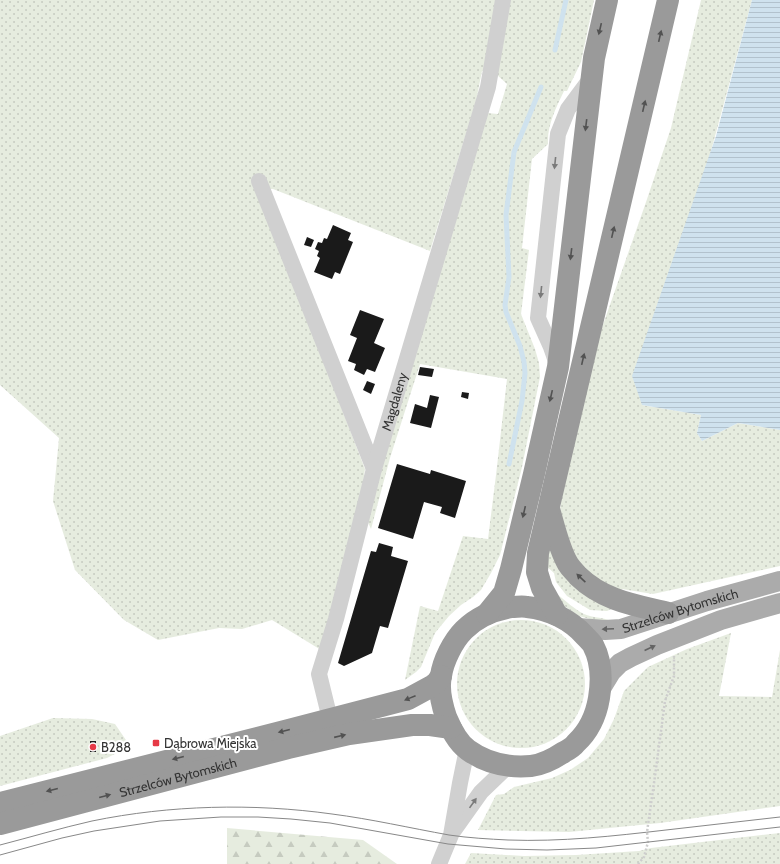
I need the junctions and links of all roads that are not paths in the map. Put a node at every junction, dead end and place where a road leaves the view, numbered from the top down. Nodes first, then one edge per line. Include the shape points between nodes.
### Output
1 (503, 0) edge
2 (607, 0) edge
3 (668, 0) edge
4 (259, 181) dead end
5 (374, 469) junction
6 (548, 506) junction
7 (780, 582) edge
8 (780, 603) edge
9 (668, 613) junction
10 (487, 614) junction
11 (557, 615) junction
12 (578, 628) junction
13 (441, 676) junction
14 (600, 690) junction
15 (330, 719) junction
16 (451, 728) junction
17 (467, 749) junction
18 (508, 766) junction
19 (0, 803) edge
20 (0, 824) edge
21 (451, 835) junction
22 (438, 864) edge

1 - 5 street, Magdaleny via 488,87
2 -> 10 highway via 591,78 558,367 511,569 504,593
6 -> 3 highway
4 - 5 street
5 - 15 street, Magdaleny via 336,619 319,674
9 -> 6 highway via 610,597 585,582 568,564
6 - 11 highway via 538,553 537,572 542,588
7 - 9 main road, Strzelców Bytomskich
14 -> 8 main road, Strzelców Bytomskich via 620,663 631,657 721,620
9 -> 12 main road, Strzelców Bytomskich via 621,629
10 - 11 highway via 512,607 527,607
10 - 13 highway via 463,631 446,659
11 - 12 highway
12 - 14 highway via 593,644 601,675
13 -> 15 highway, Strzelców Bytomskich via 432,686 408,699
13 - 16 highway via 442,707
14 - 18 highway via 591,724 576,744 556,758 532,766
15 -> 19 highway, Strzelców Bytomskich
16 - 17 highway
20 -> 16 highway, Strzelców Bytomskich via 349,734 412,724
17 - 18 highway via 486,760
17 - 21 street
21 -> 18 street via 481,792
21 - 22 street

